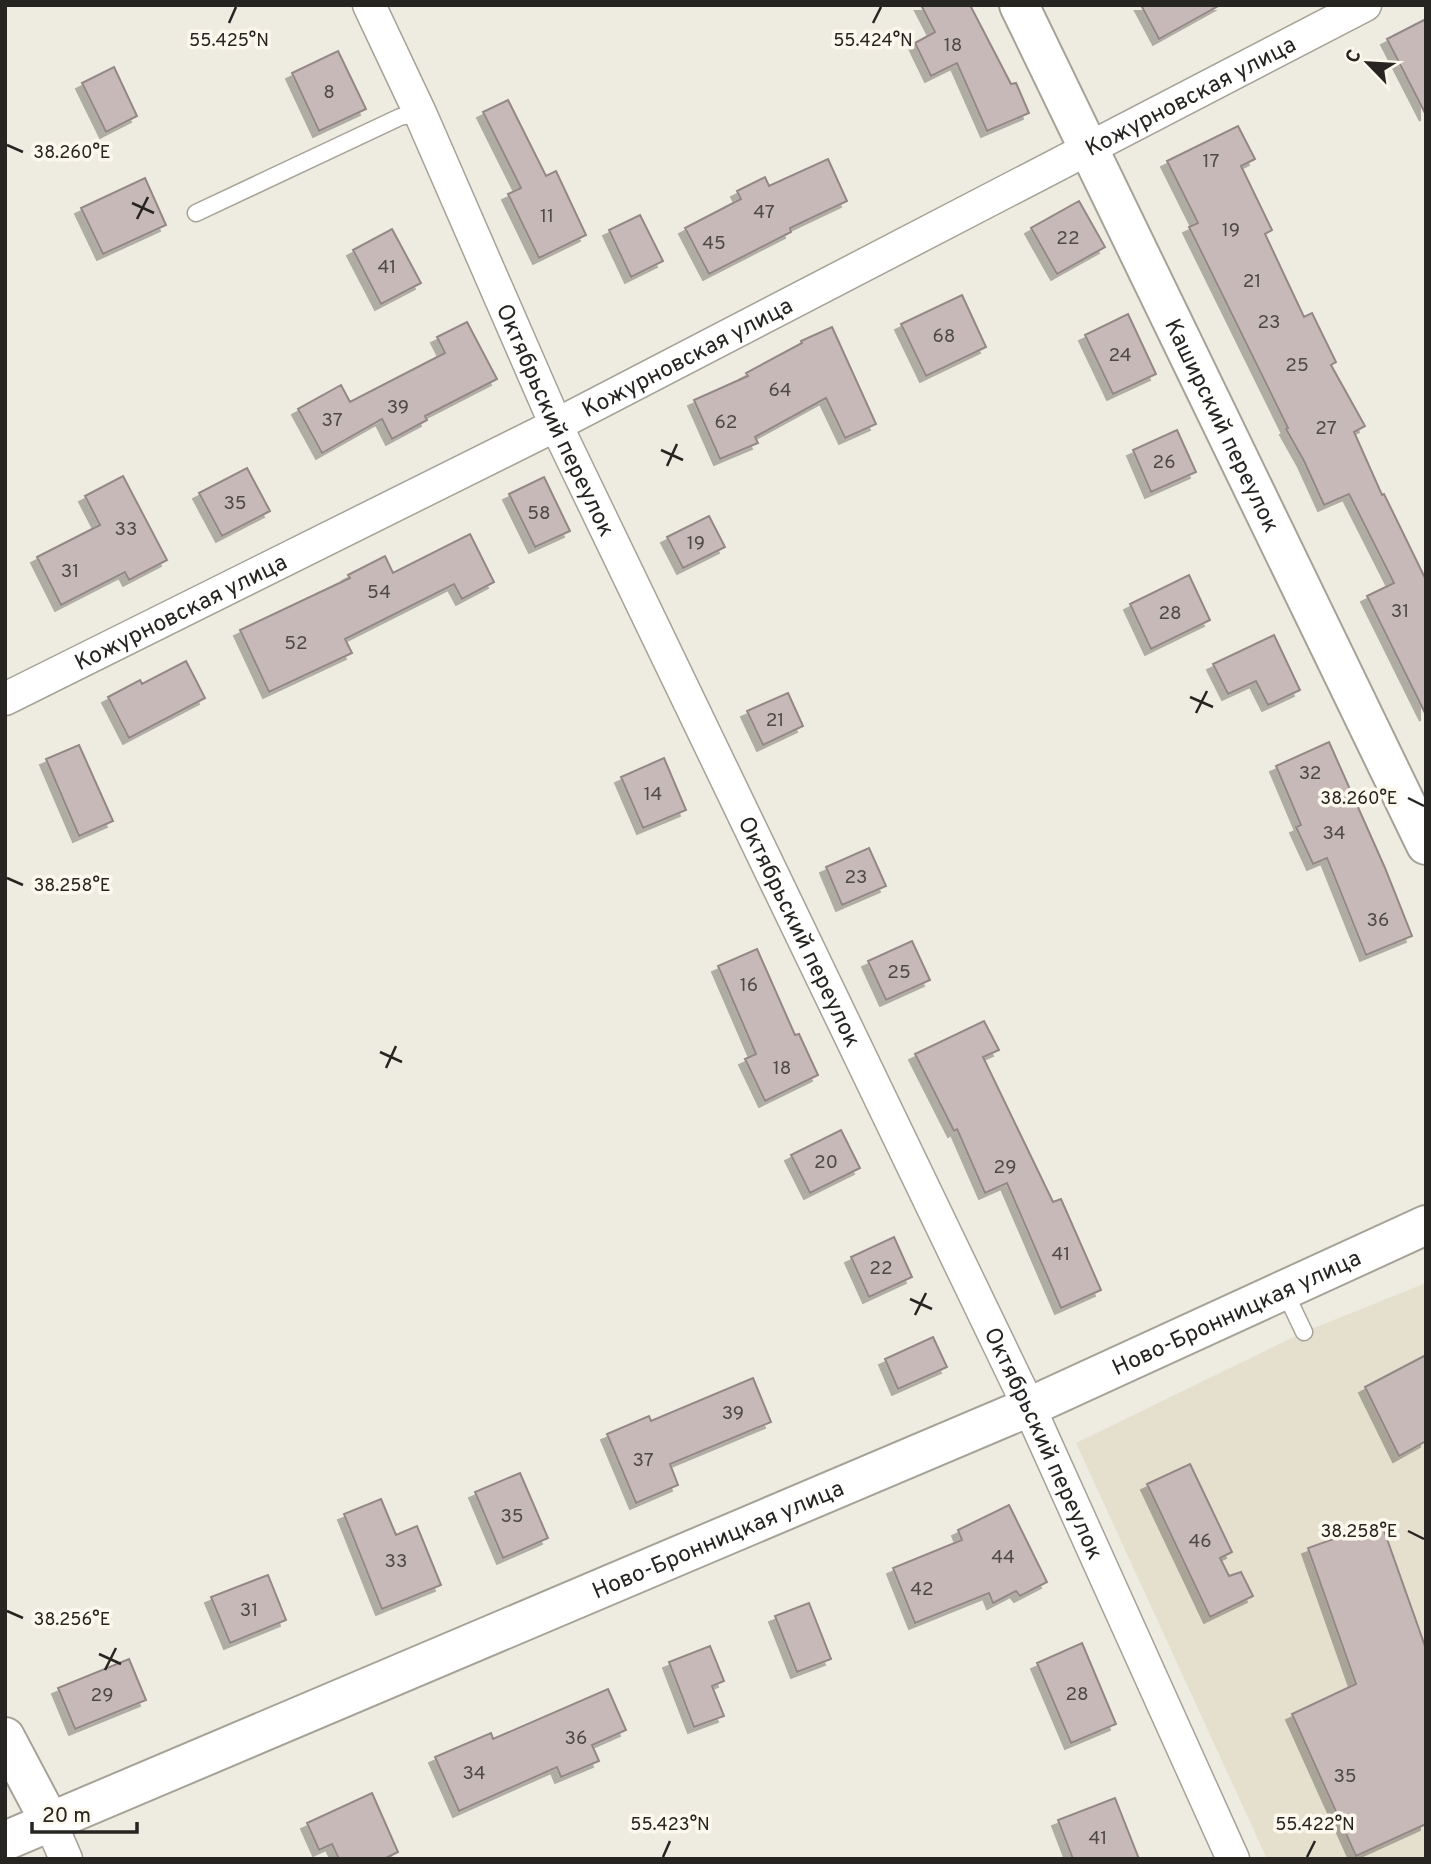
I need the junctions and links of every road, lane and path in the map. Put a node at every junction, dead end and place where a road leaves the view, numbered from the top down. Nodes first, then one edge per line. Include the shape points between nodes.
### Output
1 (369, 5) edge
2 (1019, 5) edge
3 (1365, 5) edge
4 (420, 113) junction
5 (1088, 150) junction
6 (196, 213) dead end
7 (556, 425) junction
8 (5, 699) edge
9 (1426, 845) edge
10 (1426, 1225) edge
11 (1284, 1290) junction
12 (1304, 1332) dead end
13 (1028, 1407) junction
14 (5, 1737) edge
15 (50, 1822) junction
16 (5, 1841) edge
17 (66, 1859) edge
18 (1233, 1859) edge

1 - 4 street, Октябрьский переулок
2 - 5 street, Каширский переулок
3 - 5 street, Кожурновская улица
4 - 6 lane via 400,117
4 - 7 street, Октябрьский переулок
5 - 7 street, Кожурновская улица
5 - 9 street, Каширский переулок
7 - 8 street, Кожурновская улица
7 - 13 street, Октябрьский переулок
10 - 11 street, Ново-Бронницкая улица
11 - 12 lane
11 - 13 street, Ново-Бронницкая улица
13 - 15 street, Ново-Бронницкая улица
13 - 18 street, Октябрьский переулок
14 - 15 street
15 - 16 street, Ново-Бронницкая улица
15 - 17 street

